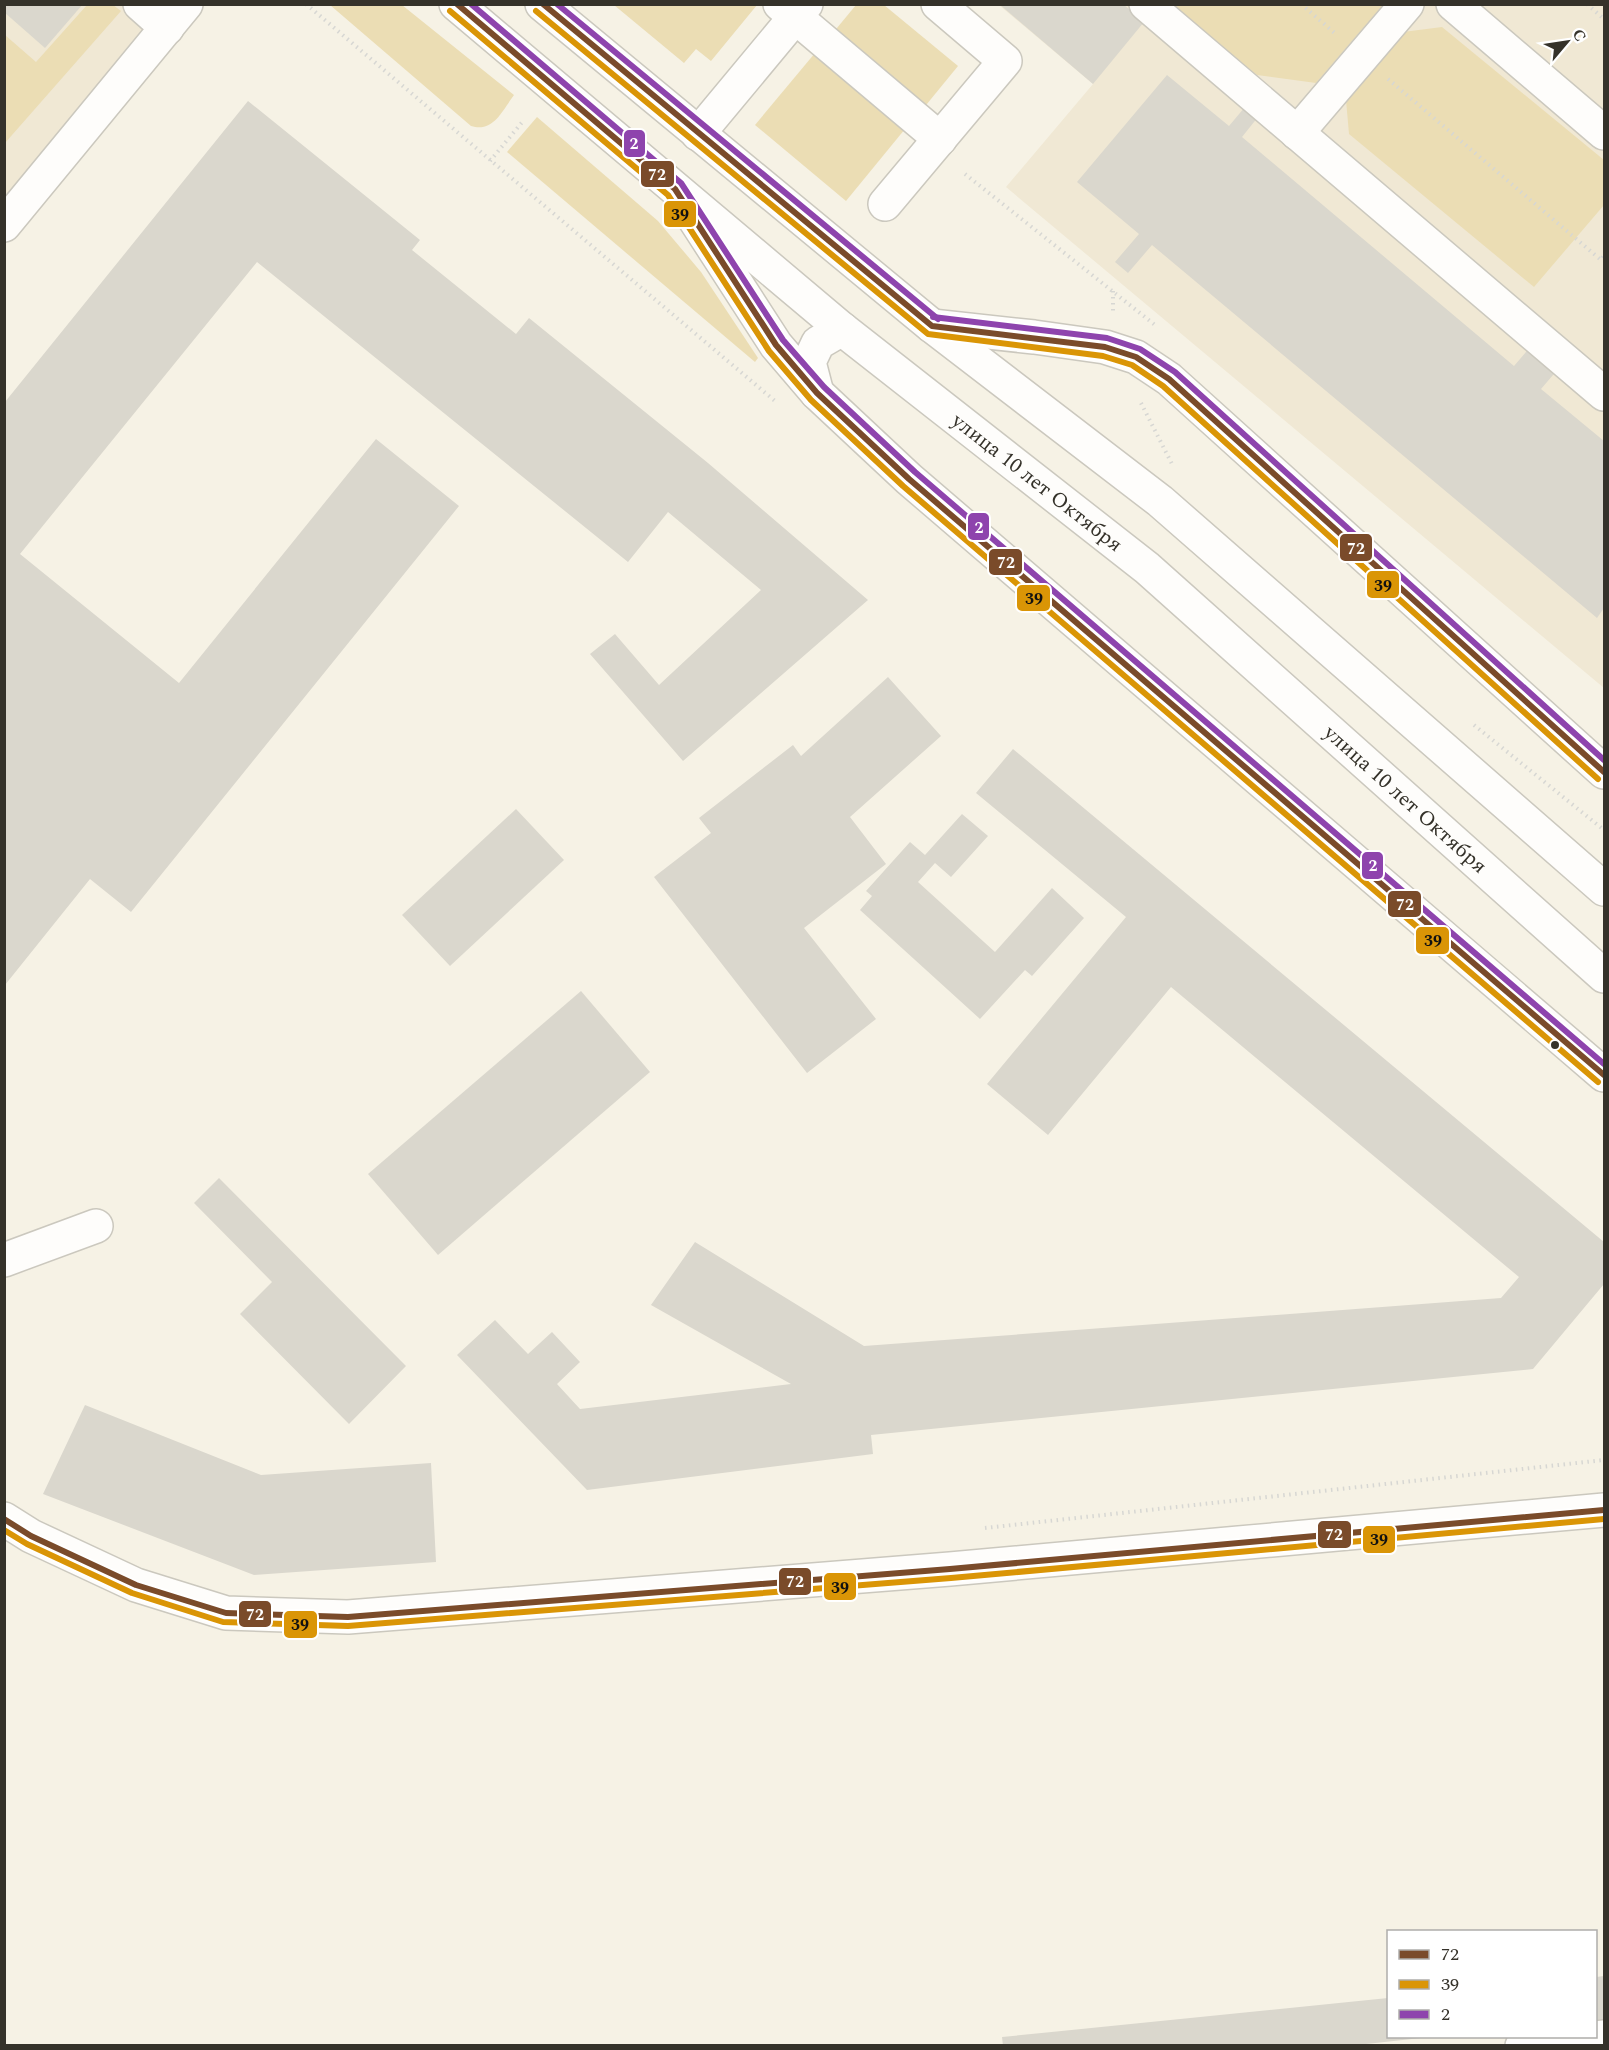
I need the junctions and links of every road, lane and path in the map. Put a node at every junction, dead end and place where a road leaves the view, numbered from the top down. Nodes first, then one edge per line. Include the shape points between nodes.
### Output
1 (140, 4) edge
2 (456, 4) edge
3 (542, 4) edge
4 (938, 4) edge
5 (1146, 4) edge
6 (1300, 4) edge
7 (1407, 4) edge
8 (1453, 4) edge
9 (1587, 4) edge
10 (793, 9) edge
11 (177, 16) edge
12 (1605, 19) edge
13 (1362, 57) junction
14 (524, 120) dead end
15 (1298, 133) junction
16 (1605, 133) edge
17 (698, 134) junction
18 (940, 139) junction
19 (490, 160) dead end
20 (675, 189) junction
21 (885, 204) dead end
22 (4, 225) edge
23 (1605, 255) edge
24 (932, 326) junction
25 (842, 329) junction
26 (818, 393) junction
27 (1605, 394) edge
28 (1605, 772) edge
29 (1605, 889) edge
30 (1605, 976) edge
31 (1605, 1075) edge
32 (96, 1226) dead end
33 (4, 1260) edge
34 (1605, 1460) edge
35 (1605, 1510) edge
36 (4, 1519) edge
37 (977, 1528) dead end
38 (1596, 2038) edge
39 (1522, 2046) edge

1 - 11 main road
2 - 20 main road, улица 10 лет Октября
3 - 17 main road
4 - 18 main road via 1005,61
5 - 15 main road
6 - 13 path
7 - 13 main road
8 - 16 main road
9 - 12 path
10 - 17 main road
10 - 18 main road
11 - 22 main road
13 - 15 main road
13 - 23 path via 1601,260
14 - 19 path
15 - 27 main road
17 - 24 main road
18 - 21 main road
20 - 25 main road, улица 10 лет Октября
20 - 26 main road via 776,345
24 - 28 main road via 1105,347 1136,357 1169,378
24 - 29 main road via 1160,501
25 - 26 main road via 818,343 808,362
25 - 30 main road, улица 10 лет Октября via 1147,568
26 - 31 main road via 909,478
32 - 33 main road
34 - 37 path
35 - 36 main road via 950,1569 348,1617 226,1612 136,1585 31,1536
38 - 39 main road

